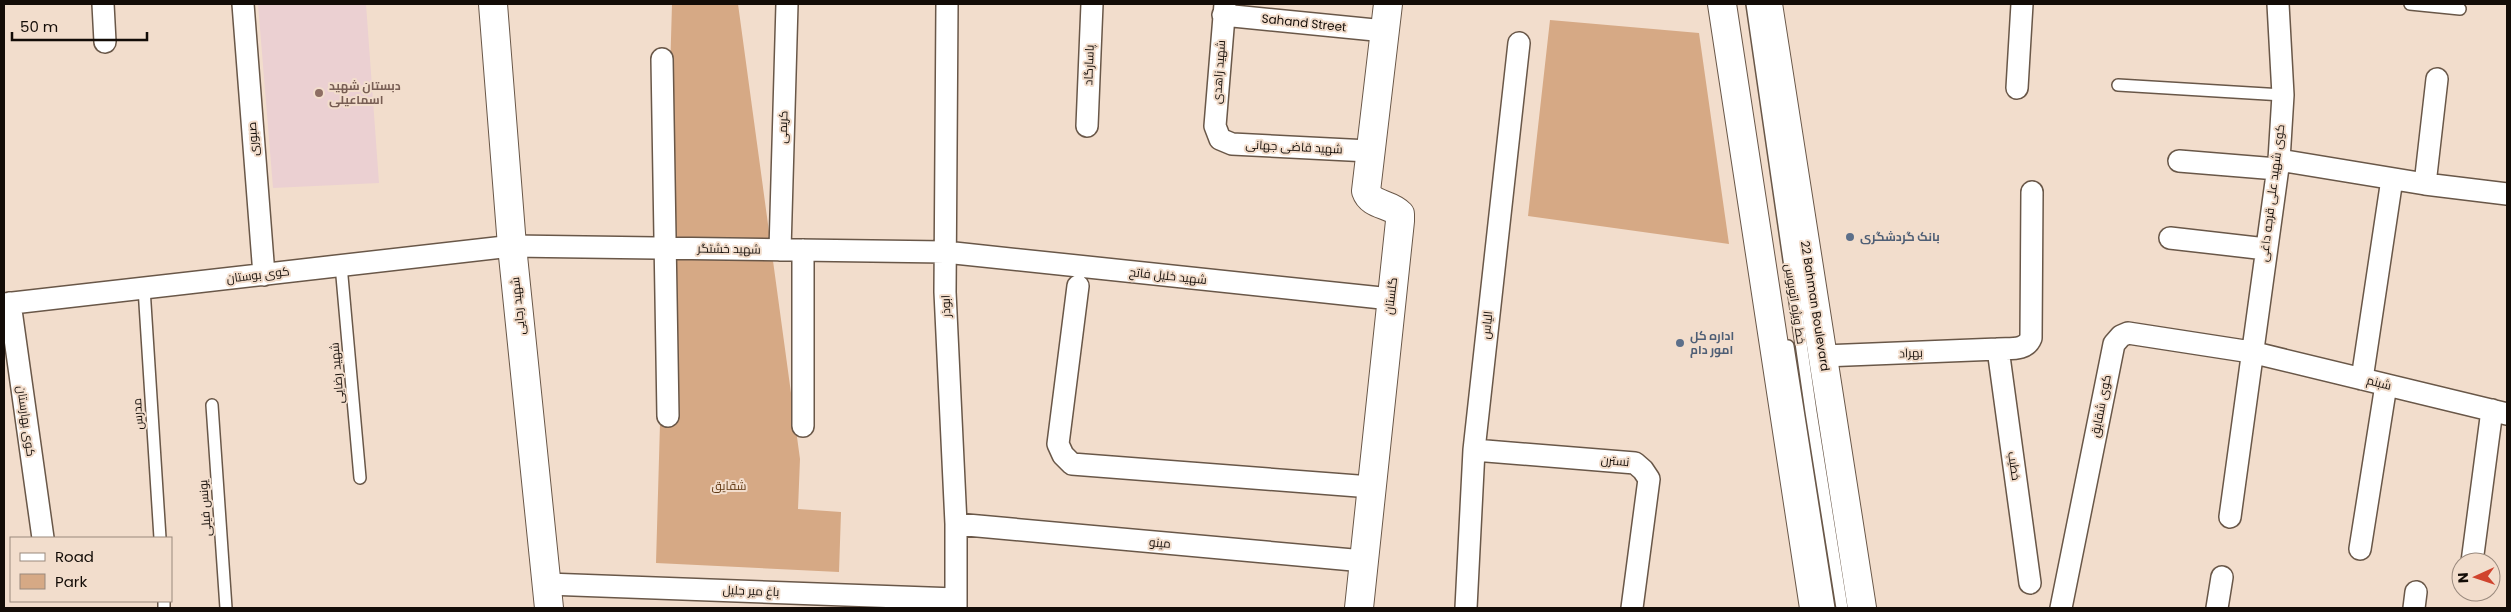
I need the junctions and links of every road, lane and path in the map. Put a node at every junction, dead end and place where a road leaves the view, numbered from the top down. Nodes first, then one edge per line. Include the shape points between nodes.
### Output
1 (103, 4) edge
2 (243, 4) edge
3 (493, 4) edge
4 (787, 4) edge
5 (947, 4) edge
6 (1092, 4) edge
7 (1388, 4) edge
8 (1722, 4) edge
9 (1752, 4) edge
10 (1768, 4) edge
11 (2022, 4) edge
12 (2278, 4) edge
13 (2410, 4) edge
14 (1224, 9) edge
15 (2460, 9) dead end
16 (1384, 31) junction
17 (105, 42) dead end
18 (1519, 43) dead end
19 (662, 59) dead end
20 (2437, 79) dead end
21 (2118, 85) dead end
22 (2017, 88) dead end
23 (2283, 95) junction
24 (1087, 126) dead end
25 (1220, 140) joint
26 (1370, 151) junction
27 (2179, 161) dead end
28 (2278, 164) junction
29 (2392, 179) junction
30 (2425, 184) junction
31 (2032, 192) dead end
32 (2507, 194) edge
33 (2170, 238) dead end
34 (512, 246) junction
35 (665, 248) junction
36 (2266, 249) junction
37 (780, 250) junction
38 (803, 250) junction
39 (945, 252) junction
40 (341, 266) junction
41 (264, 274) junction
42 (1078, 286) dead end
43 (144, 288) junction
44 (1391, 299) junction
45 (7, 304) edge
46 (1787, 339) dead end
47 (1998, 349) junction
48 (2251, 352) junction
49 (1823, 356) junction
50 (2362, 378) junction
51 (2386, 385) junction
52 (212, 405) dead end
53 (2499, 412) edge
54 (668, 416) dead end
55 (803, 426) dead end
56 (1474, 450) junction
57 (360, 478) dead end
58 (1371, 487) junction
59 (2230, 517) dead end
60 (956, 524) junction
61 (43, 537) edge
62 (160, 537) edge
63 (2360, 549) dead end
64 (2474, 552) edge
65 (1364, 561) junction
66 (2222, 577) dead end
67 (2030, 583) dead end
68 (548, 596) edge
69 (799, 600) edge
70 (956, 604) edge
71 (226, 608) edge
72 (1359, 608) edge
73 (1466, 608) edge
74 (1632, 608) edge
75 (1814, 608) edge
76 (1829, 608) edge
77 (1842, 608) edge
78 (1862, 608) edge
79 (2061, 608) edge
80 (2217, 608) edge

1 - 17 street
2 - 41 street, صبوری
3 - 34 main road, شهید رجایی
4 - 37 street, کریمی
5 - 39 street, ابوذر
6 - 24 street, پاسارگاد
7 - 16 main road, گلستان
8 - 75 main road
9 - 77 lane, خط ویژه اتوبوس
10 - 49 main road, 22 Bahman Boulevard
11 - 22 street
12 - 23 street, کوی شهید علی قرجه داغی
13 - 15 lane
14 - 16 street, Sahand Street
14 - 25 street, شهید زاهدی via 1215,126
16 - 26 main road, گلستان
18 - 56 street, الیاس
19 - 35 street
20 - 30 street
21 - 23 lane
23 - 28 street, کوی شهید علی قرجه داغی
25 - 26 street, شهید قاضی جهانی via 1232,144
26 - 44 main road, گلستان via 1368,198 1400,214
27 - 28 street
28 - 29 street
28 - 36 street, کوی شهید علی قرجه داغی
29 - 30 street
29 - 50 street
30 - 32 street
31 - 47 street, بهراد via 2031,338 2024,347
33 - 36 street
34 - 35 street, شهید خشتگر
34 - 40 street, کوی بوستان
34 - 68 main road, شهید رجایی
35 - 37 street, شهید خشتگر
35 - 54 street
36 - 48 street, کوی شهید علی قرجه داغی
37 - 38 street, شهید خشتگر
38 - 39 street, شهید خشتگر
38 - 55 street
39 - 44 street, شهید خلیل فاتح
39 - 60 street, ابوذر
40 - 41 street, کوی بوستان
40 - 57 lane, شهید رضایی
41 - 43 street, کوی بوستان
42 - 58 street via 1058,444 1072,464
43 - 45 street, کوی بوستان
43 - 62 lane, مدرس
44 - 58 main road, گلستان
45 - 61 street, کوی بهارستان
46 - 76 lane, خط ویژه اتوبوس
47 - 49 street, بهراد
47 - 67 street, خطیب
48 - 50 street, شبنم
48 - 59 street, کوی شهید علی قرجه داغی
48 - 79 street, کوی شقایق via 2128,333 2114,344
49 - 78 main road, 22 Bahman Boulevard
50 - 51 street, شبنم
51 - 53 street, شبنم
51 - 63 street
52 - 71 lane, یونس فیلی
53 - 64 street
56 - 73 street, الیاس
56 - 74 street, نسترن via 1635,463 1643,470 1649,479
58 - 65 main road, گلستان
60 - 65 street, مینو
60 - 70 street, ابوذر
65 - 72 main road, گلستان
66 - 80 street
68 - 69 street, باغ میر جلیل
69 - 70 street, باغ میر جلیل

